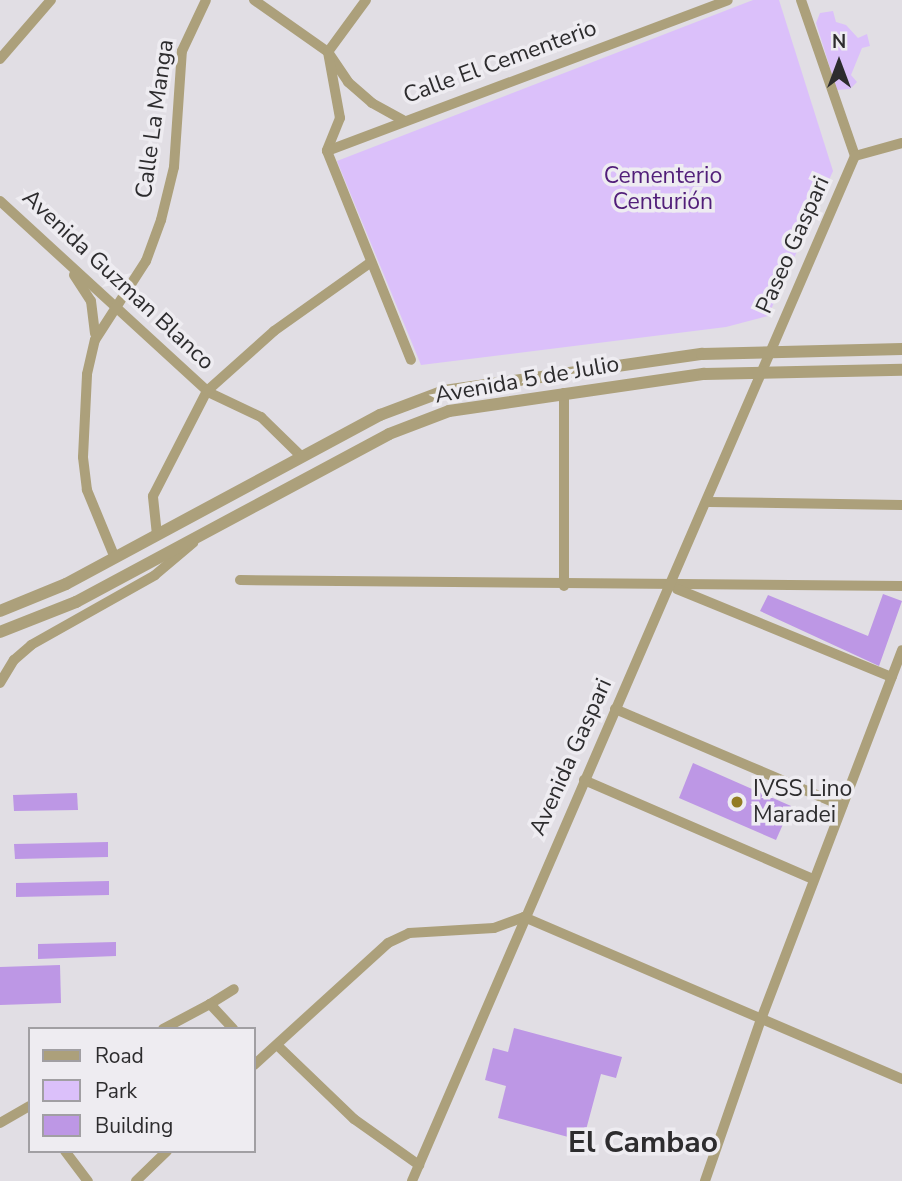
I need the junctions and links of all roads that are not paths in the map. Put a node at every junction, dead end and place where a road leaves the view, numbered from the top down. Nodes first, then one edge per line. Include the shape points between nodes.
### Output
1 (51, 0) edge
2 (206, 0) edge
3 (254, 0) edge
4 (366, 0) edge
5 (728, 0) edge
6 (801, 0) edge
7 (328, 52) junction
8 (0, 59) edge
9 (403, 120) junction
10 (902, 143) edge
11 (327, 151) junction
12 (855, 156) junction
13 (0, 201) edge
14 (62, 256) junction
15 (371, 262) junction
16 (114, 309) junction
17 (95, 340) junction
18 (902, 349) edge
19 (769, 351) junction
20 (411, 360) dead end
21 (902, 370) edge
22 (762, 372) junction
23 (208, 392) junction
24 (564, 393) junction
25 (302, 457) junction
26 (709, 502) junction
27 (902, 505) edge
28 (206, 532) junction
29 (158, 535) junction
30 (115, 558) junction
31 (240, 580) dead end
32 (668, 585) junction
33 (564, 586) junction
34 (902, 586) edge
35 (0, 611) edge
36 (0, 632) edge
37 (902, 650) edge
38 (892, 677) junction
39 (0, 683) edge
40 (615, 709) junction
41 (584, 780) junction
42 (842, 806) junction
43 (813, 879) junction
44 (524, 917) junction
45 (234, 989) dead end
46 (210, 1004) junction
47 (760, 1022) junction
48 (167, 1027) edge
49 (231, 1027) edge
50 (277, 1045) junction
51 (256, 1058) edge
52 (902, 1079) edge
53 (28, 1107) edge
54 (0, 1123) edge
55 (67, 1153) edge
56 (165, 1153) edge
57 (419, 1165) junction
58 (88, 1181) edge
59 (136, 1181) edge
60 (412, 1181) edge
61 (705, 1181) edge

1 - 8 street
2 - 16 street, Calle La Manga via 182,51 174,167 161,220 146,261
3 - 7 street
4 - 7 street
5 - 9 street, Calle El Cementerio
6 - 12 street
7 - 9 street via 348,82 372,103
7 - 11 street via 340,118
9 - 11 street, Calle El Cementerio
10 - 12 street
11 - 15 street
12 - 19 street, Paseo Gaspari
13 - 14 street, Avenida Guzman Blanco
14 - 16 street, Avenida Guzman Blanco
14 - 17 street via 91,301
15 - 20 street
15 - 23 street via 243,355
16 - 17 street, Calle La Manga
16 - 23 street, Avenida Guzman Blanco
17 - 30 street, Calle La Manga via 83,457 96,517 109,534
18 - 19 street, Avenida 5 de Julio
19 - 22 street, Avenida Gaspari
19 - 25 street, Avenida 5 de Julio via 673,357 444,391 380,415
21 - 22 street, Avenida 5 de Julio
22 - 24 street, Avenida 5 de Julio via 676,377
22 - 26 street, Avenida Gaspari
23 - 25 street, Avenida Guzman Blanco via 261,417
23 - 29 street via 153,496
24 - 28 street, Avenida 5 de Julio via 463,408 418,422
24 - 33 street
25 - 29 street, Avenida 5 de Julio
26 - 27 street
26 - 32 street, Avenida Gaspari
28 - 36 street, Avenida 5 de Julio via 60,610
28 - 39 street via 155,575 31,645 14,660
29 - 30 street, Avenida 5 de Julio
30 - 35 street, Avenida 5 de Julio
31 - 33 street
32 - 33 street
32 - 34 street
32 - 38 street
32 - 40 street, Avenida Gaspari
37 - 38 street
38 - 42 street
40 - 41 street, Avenida Gaspari
40 - 42 street
41 - 43 street
41 - 44 street, Avenida Gaspari
42 - 43 street
43 - 47 street
44 - 47 street
44 - 50 street via 494,928 409,933 388,943
44 - 57 street, Avenida Gaspari
45 - 46 street
46 - 48 street
46 - 49 street
47 - 52 street
47 - 61 street
50 - 51 street
50 - 57 street via 354,1119
53 - 54 street
55 - 58 street
56 - 59 street
57 - 60 street, Avenida Gaspari

